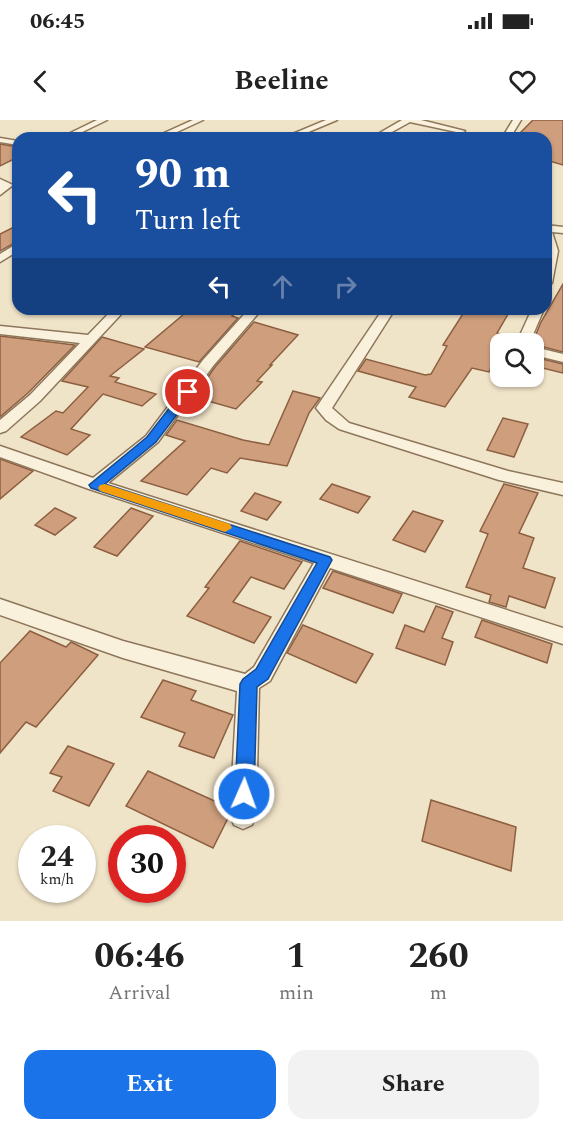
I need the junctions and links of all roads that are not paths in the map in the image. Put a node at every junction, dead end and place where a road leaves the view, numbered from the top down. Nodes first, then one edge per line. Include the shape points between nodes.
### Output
1 (104, 120) edge
2 (199, 120) edge
3 (333, 120) edge
4 (410, 120) edge
5 (444, 127) junction
6 (461, 131) dead end
7 (77, 132) edge
8 (171, 132) edge
9 (303, 132) edge
10 (387, 132) edge
11 (437, 132) edge
12 (114, 315) edge
13 (251, 315) edge
14 (385, 315) edge
15 (535, 315) edge
16 (0, 330) edge
17 (527, 333) edge
18 (89, 339) junction
19 (544, 353) edge
20 (563, 358) edge
21 (0, 428) edge
22 (0, 451) edge
23 (95, 485) junction
24 (563, 489) edge
25 (325, 560) junction
26 (0, 607) edge
27 (563, 636) edge
28 (249, 684) junction
29 (243, 816) dead end

1 - 7 street
2 - 8 street
3 - 9 street
4 - 5 street
4 - 10 street
5 - 6 street
5 - 11 street
12 - 18 street
13 - 23 street via 208,363 152,439
14 - 24 street via 324,408 331,417 344,426 505,476
15 - 17 street
16 - 18 street
18 - 21 street
19 - 20 street
22 - 23 street
23 - 25 street
25 - 27 street
25 - 28 street via 262,674
26 - 28 street via 101,644
28 - 29 street

